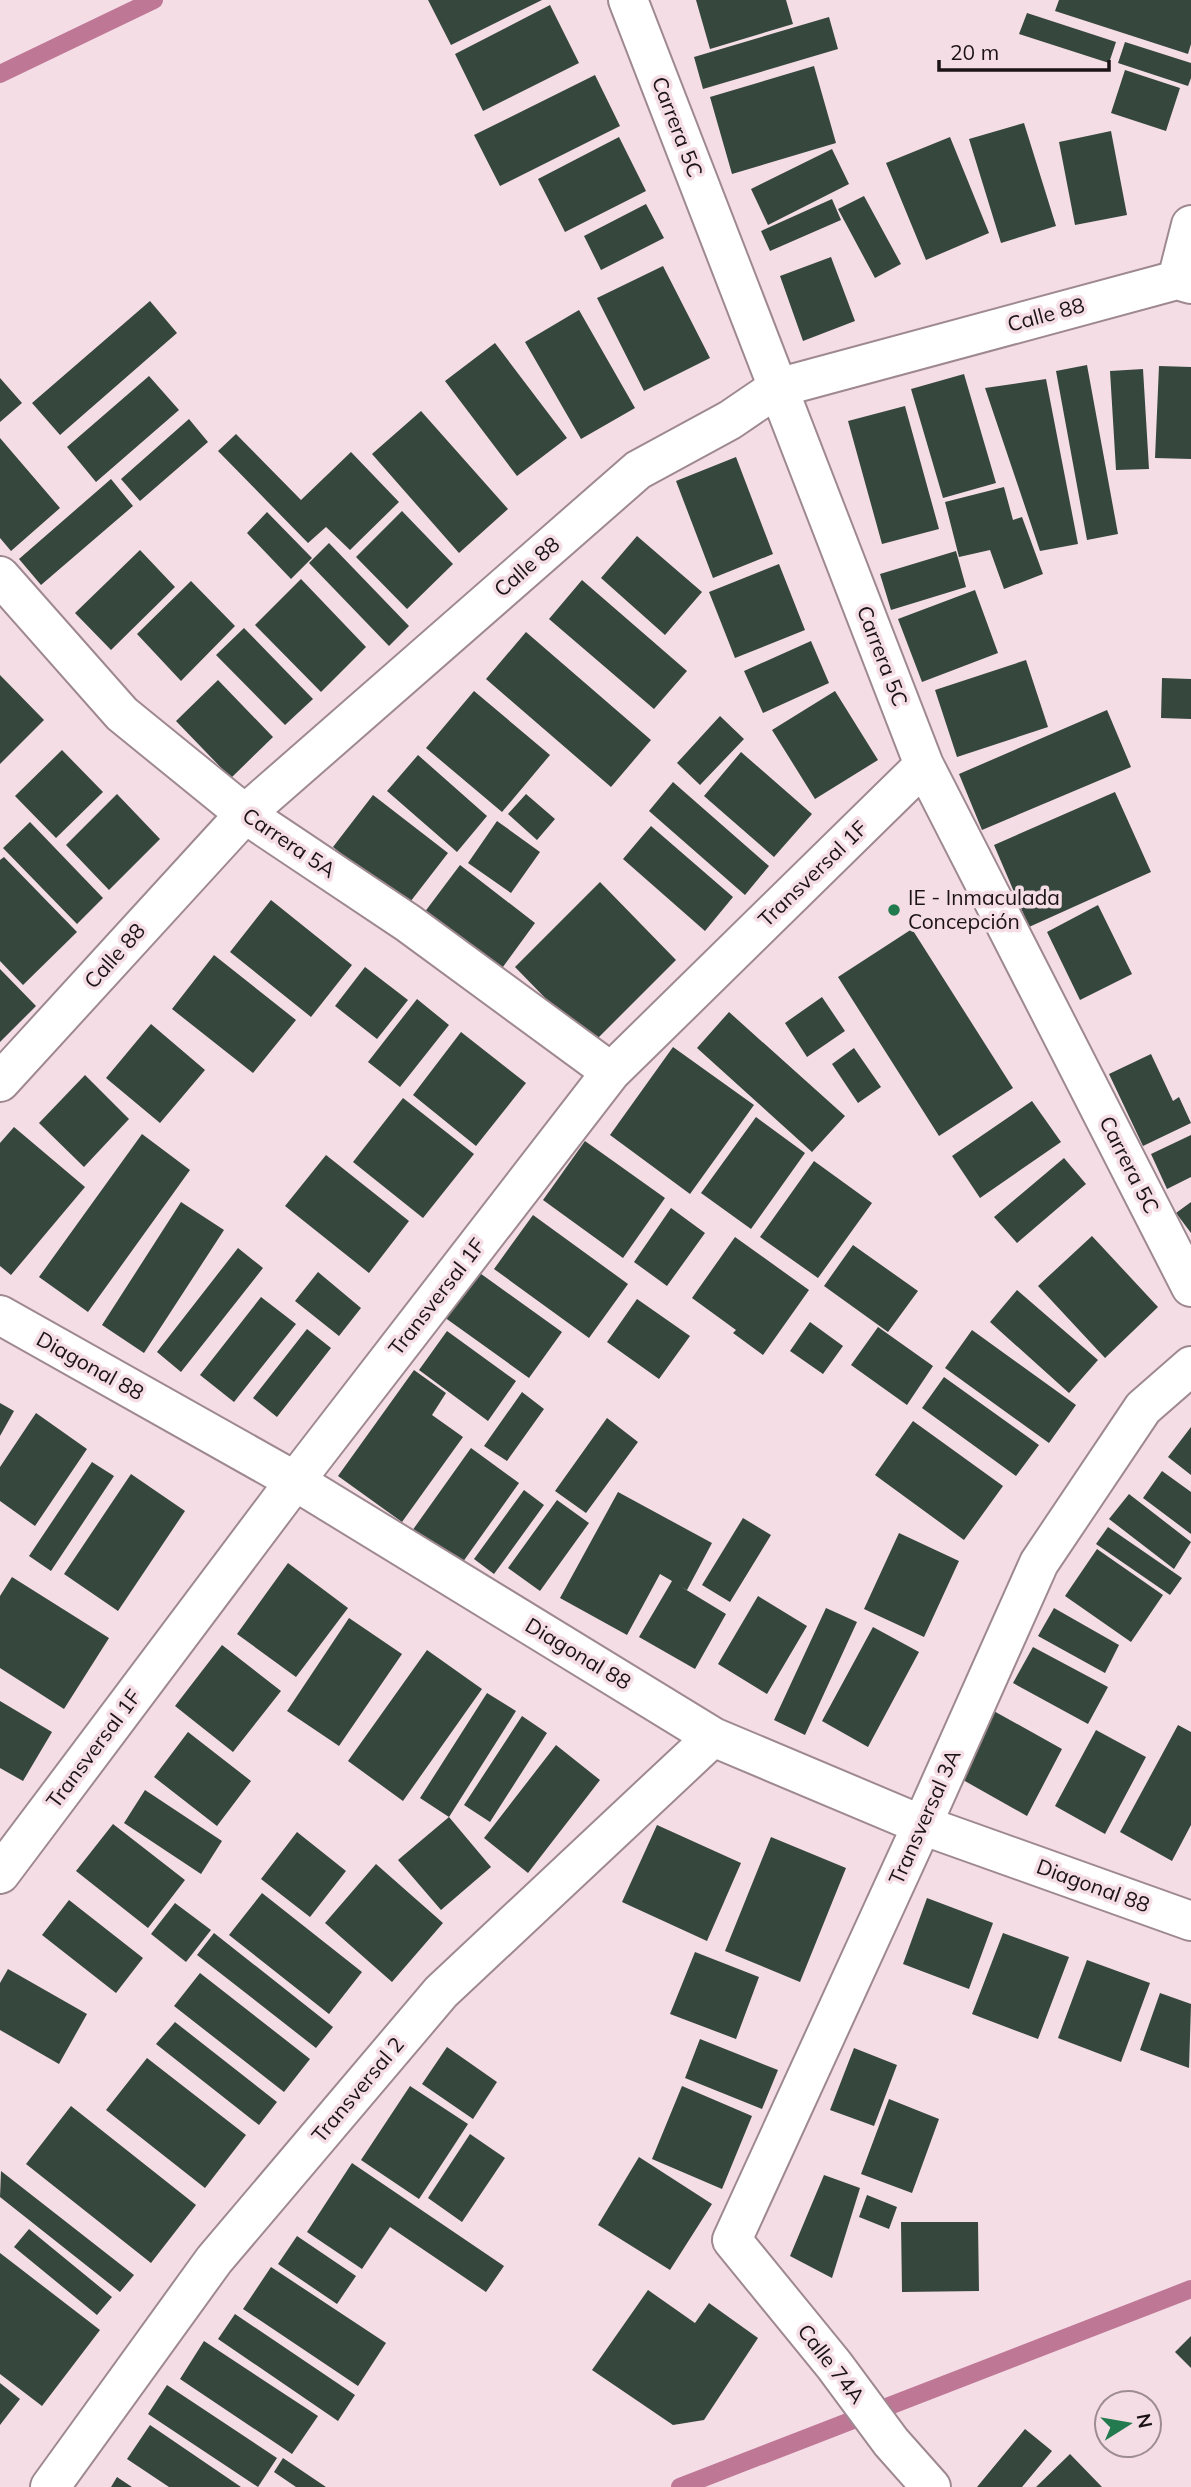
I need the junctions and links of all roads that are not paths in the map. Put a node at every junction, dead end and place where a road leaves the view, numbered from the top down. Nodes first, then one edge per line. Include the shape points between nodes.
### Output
1 (628, 0) edge
2 (1191, 225) edge
3 (1184, 282) edge
4 (777, 388) junction
5 (0, 576) edge
6 (925, 765) junction
7 (245, 814) junction
8 (611, 1072) junction
9 (0, 1083) edge
10 (1191, 1287) edge
11 (0, 1315) edge
12 (1191, 1366) edge
13 (295, 1481) junction
14 (713, 1737) junction
15 (922, 1825) junction
16 (0, 1874) edge
17 (1191, 1921) edge
18 (732, 2240) joint
19 (50, 2487) edge
20 (932, 2487) edge

1 - 4 street, Carrera 5C
2 - 3 street
3 - 4 street, Calle 88
4 - 6 street, Carrera 5C
4 - 7 street, Calle 88 via 730,420 638,470
5 - 7 street, Carrera 5A via 122,714
6 - 8 street, Transversal 1F
6 - 10 street, Carrera 5C
7 - 8 street, Carrera 5A via 408,923
7 - 9 street, Calle 88
8 - 13 street, Transversal 1F
11 - 13 street, Diagonal 88
12 - 15 street, Transversal 3A via 1143,1408 1039,1563
13 - 14 street, Diagonal 88
13 - 16 street, Transversal 1F
14 - 15 street, Diagonal 88
14 - 19 street, Transversal 2 via 442,1992 214,2260
15 - 17 street, Diagonal 88
15 - 18 street, Transversal 3A
18 - 20 street, Calle 74A via 891,2442

